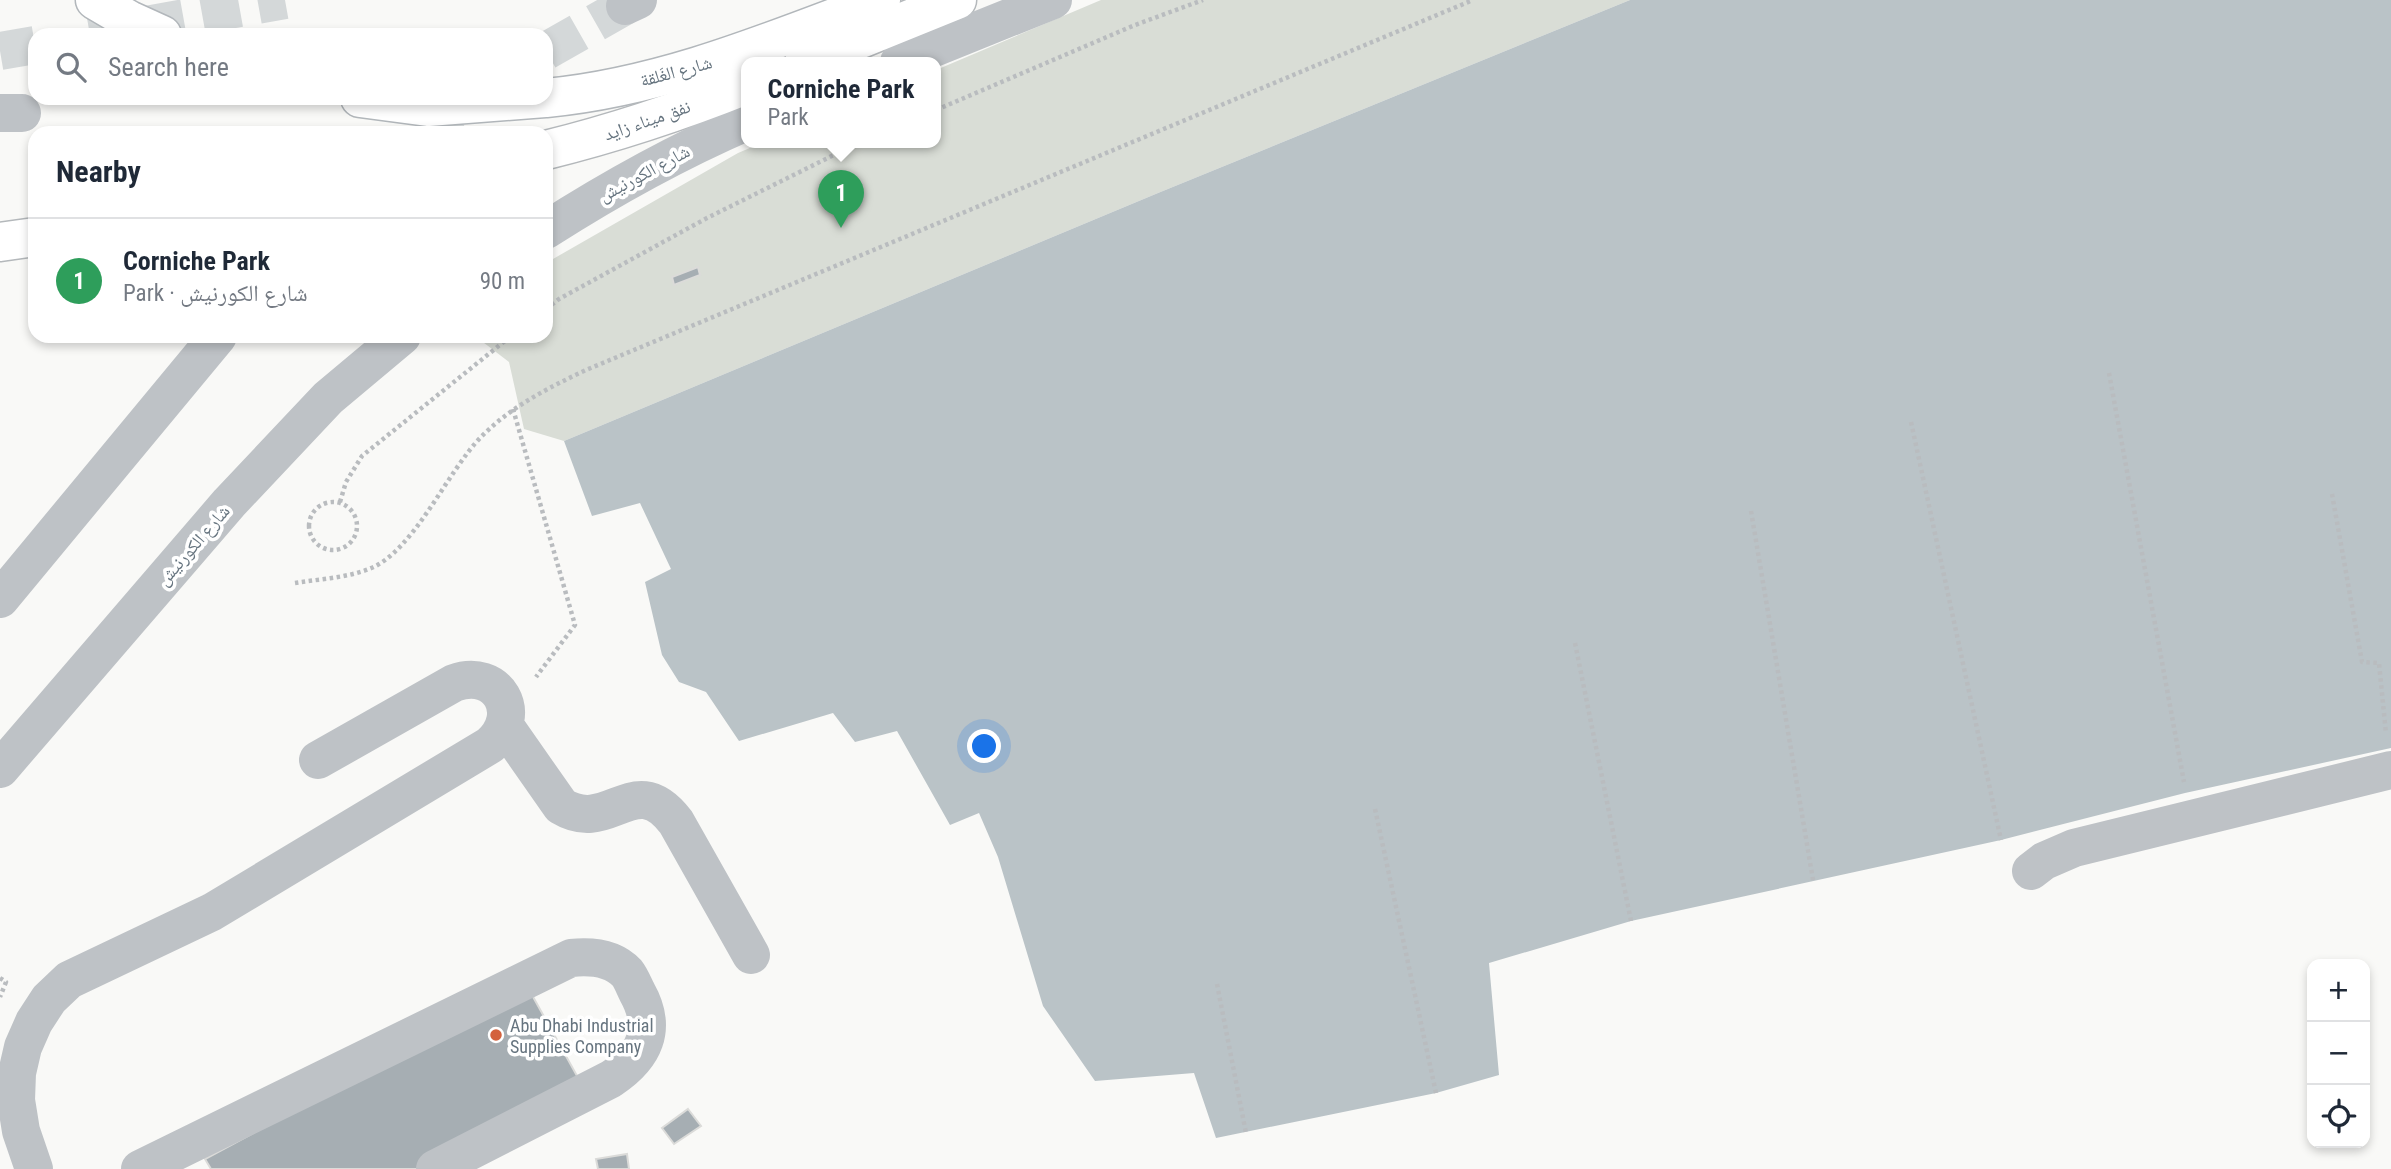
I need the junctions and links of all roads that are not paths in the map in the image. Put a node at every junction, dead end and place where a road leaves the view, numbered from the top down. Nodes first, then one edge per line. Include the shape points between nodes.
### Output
1 (95, 0) edge
2 (881, 0) edge
3 (957, 0) edge
4 (1053, 0) edge
5 (147, 28) edge
6 (816, 57) edge
7 (911, 57) edge
8 (741, 87) edge
9 (553, 97) edge
10 (413, 105) edge
11 (454, 105) edge
12 (741, 125) edge
13 (553, 148) edge
14 (553, 226) edge
15 (28, 238) edge
16 (0, 242) edge
17 (212, 343) edge
18 (394, 343) edge
19 (0, 599) edge
20 (506, 720) junction
21 (2388, 754) edge
22 (318, 761) dead end
23 (0, 769) edge
24 (2031, 871) dead end
25 (751, 955) dead end
26 (34, 1169) edge
27 (140, 1169) edge
28 (435, 1169) edge

1 - 5 main road
2 - 9 main road, شارع الغَلقة via 673,75
3 - 6 main road
4 - 7 street
8 - 13 main road, نفق ميناء زايد via 671,114
10 - 11 main road, شارع الغَلقة
12 - 14 street, شارع الكورنيش via 666,160
15 - 16 main road
17 - 19 street
18 - 23 street, شارع الكورنيش via 328,398 238,493
20 - 22 street via 499,692 490,684 466,678
20 - 25 street via 561,806 583,816 646,800 668,811
20 - 26 street via 490,745 212,912 68,980 34,1022 17,1073 21,1131
21 - 24 street via 2074,848
27 - 28 street via 571,958 600,959 627,973 647,1010 641,1051 628,1068

